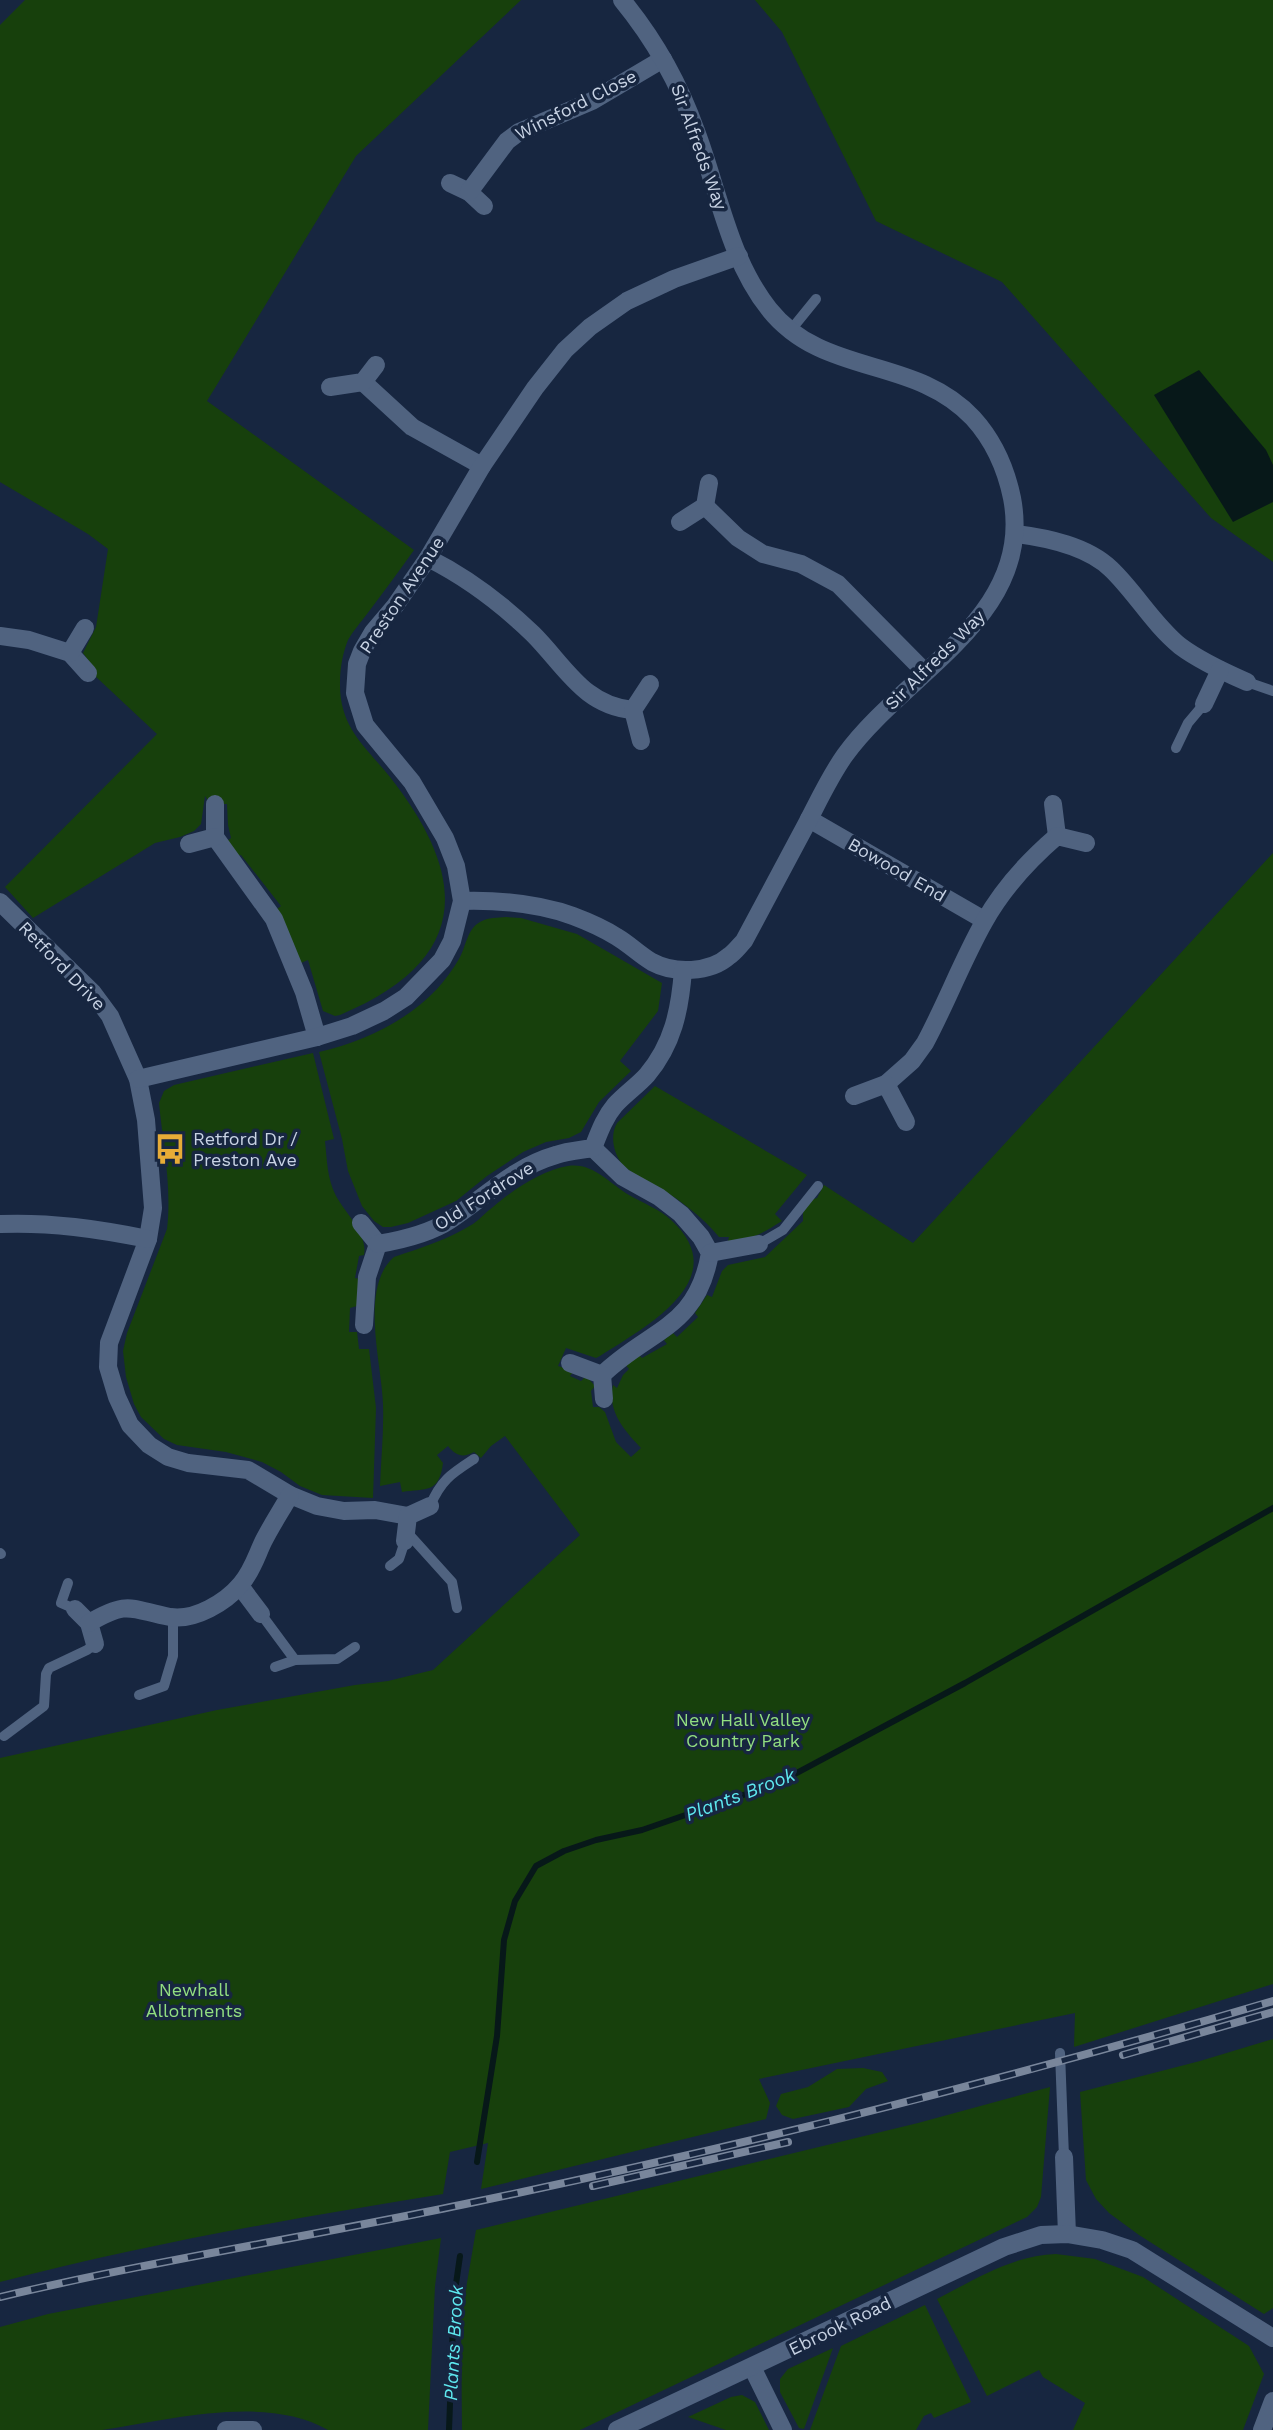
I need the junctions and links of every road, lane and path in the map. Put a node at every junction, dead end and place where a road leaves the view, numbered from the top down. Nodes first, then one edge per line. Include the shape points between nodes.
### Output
1 (622, 0) edge
2 (663, 59) junction
3 (450, 183) dead end
4 (469, 192) junction
5 (484, 205) dead end
6 (739, 256) junction
7 (816, 299) dead end
8 (790, 331) junction
9 (376, 365) dead end
10 (363, 382) junction
11 (330, 387) dead end
12 (482, 466) junction
13 (709, 483) dead end
14 (705, 506) junction
15 (680, 522) dead end
16 (1016, 534) junction
17 (428, 558) junction
18 (85, 628) dead end
19 (0, 636) edge
20 (70, 653) junction
21 (1220, 670) junction
22 (925, 671) junction
23 (88, 673) dead end
24 (1247, 682) joint
25 (650, 684) dead end
26 (1273, 691) edge
27 (1205, 704) joint
28 (633, 710) junction
29 (641, 741) dead end
30 (1176, 748) dead end
31 (215, 804) dead end
32 (1053, 804) dead end
33 (809, 819) junction
34 (1057, 836) junction
35 (215, 837) junction
36 (1086, 843) dead end
37 (189, 844) dead end
38 (462, 901) junction
39 (3, 912) edge
40 (984, 920) junction
41 (683, 970) junction
42 (317, 1037) junction
43 (138, 1079) junction
44 (886, 1084) junction
45 (854, 1096) dead end
46 (906, 1122) dead end
47 (593, 1148) junction
48 (818, 1186) dead end
49 (361, 1223) dead end
50 (0, 1224) edge
51 (148, 1239) junction
52 (378, 1244) junction
53 (759, 1244) joint
54 (710, 1253) junction
55 (364, 1325) dead end
56 (570, 1363) dead end
57 (602, 1375) junction
58 (604, 1399) dead end
59 (474, 1459) dead end
60 (290, 1495) junction
61 (430, 1506) joint
62 (407, 1529) junction
63 (390, 1566) dead end
64 (68, 1583) dead end
65 (240, 1586) junction
66 (457, 1608) dead end
67 (75, 1609) joint
68 (261, 1614) joint
69 (173, 1617) junction
70 (89, 1623) junction
71 (94, 1644) joint
72 (355, 1647) dead end
73 (295, 1660) junction
74 (275, 1667) dead end
75 (139, 1695) dead end
76 (4, 1736) dead end
77 (1060, 2053) dead end
78 (1064, 2157) joint
79 (1067, 2234) junction
80 (1273, 2338) edge
81 (752, 2367) junction
82 (1273, 2401) edge
83 (226, 2430) edge
84 (253, 2430) edge
85 (617, 2430) edge
86 (783, 2430) edge
87 (1262, 2430) edge

1 - 2 street, Sir Alfreds Way
2 - 4 street, Winsford Close via 592,101 519,132
2 - 6 street, Sir Alfreds Way via 696,131
3 - 4 street
4 - 5 street
6 - 8 street, Sir Alfreds Way via 766,306
6 - 12 street, Preston Avenue via 674,279 590,327 565,350
7 - 8 lane
8 - 16 street, Sir Alfreds Way via 812,347 915,380 956,403 987,436 1001,461
9 - 10 street
10 - 11 street
10 - 12 street via 412,427
12 - 17 street, Preston Avenue
13 - 14 street
14 - 15 street
14 - 22 street via 762,554 800,564 838,584
16 - 21 street via 1070,546 1111,568 1150,617 1181,646
16 - 22 street, Sir Alfreds Way via 1011,560 988,608
17 - 28 street via 502,606 593,697 615,709
17 - 38 street, Preston Avenue via 362,651 355,693 365,725 412,782 445,838
18 - 20 street
19 - 20 street
20 - 23 street
21 - 24 street
21 - 27 street
22 - 33 street, Sir Alfreds Way via 852,746
24 - 26 lane
25 - 28 street
27 - 30 lane via 1188,723
28 - 29 street
31 - 35 street
32 - 34 street
33 - 40 street, Bowood End
33 - 41 street, Sir Alfreds Way via 744,941 728,958
34 - 36 street
34 - 40 street via 1036,854
35 - 37 street
35 - 42 street via 274,919
38 - 41 street, Sir Alfreds Way via 509,902 570,915 618,937 652,962
38 - 42 street, Preston Avenue via 452,941 426,978 384,1011
39 - 43 street, Retford Drive via 93,993 110,1016
40 - 44 street via 925,1043
41 - 47 street via 674,1031 646,1076 614,1106
42 - 43 street, Preston Avenue
43 - 51 street, Retford Drive via 152,1179
44 - 45 street
44 - 46 street
47 - 52 street, Old Fordrove via 556,1154 497,1185 449,1221 427,1232
47 - 54 street via 622,1177 681,1214
48 - 53 lane via 783,1230
49 - 52 street
50 - 51 street via 90,1228
51 - 60 street, Retford Drive via 109,1343 108,1367 130,1425 167,1457 248,1470
52 - 55 street via 367,1277
53 - 54 street
54 - 57 street via 701,1289 679,1318
56 - 57 street
57 - 58 street
59 - 61 lane via 447,1476
60 - 62 street, Retford Drive via 344,1511 375,1510
60 - 65 street
61 - 62 street
62 - 63 lane via 399,1559
62 - 66 lane via 452,1582
64 - 67 lane via 61,1603
65 - 68 street
65 - 69 street via 203,1612
67 - 70 street
68 - 73 lane
69 - 70 street via 125,1607
69 - 75 lane via 173,1656 164,1686
70 - 71 street
71 - 76 lane via 49,1668 44,1706
72 - 73 lane via 337,1659
73 - 74 lane
77 - 78 lane
78 - 79 street
79 - 80 street, Ebrook Road via 1132,2250
79 - 81 street, Ebrook Road via 1041,2235 1004,2247
81 - 85 street, Ebrook Road
81 - 86 street
82 - 87 street
83 - 84 street

